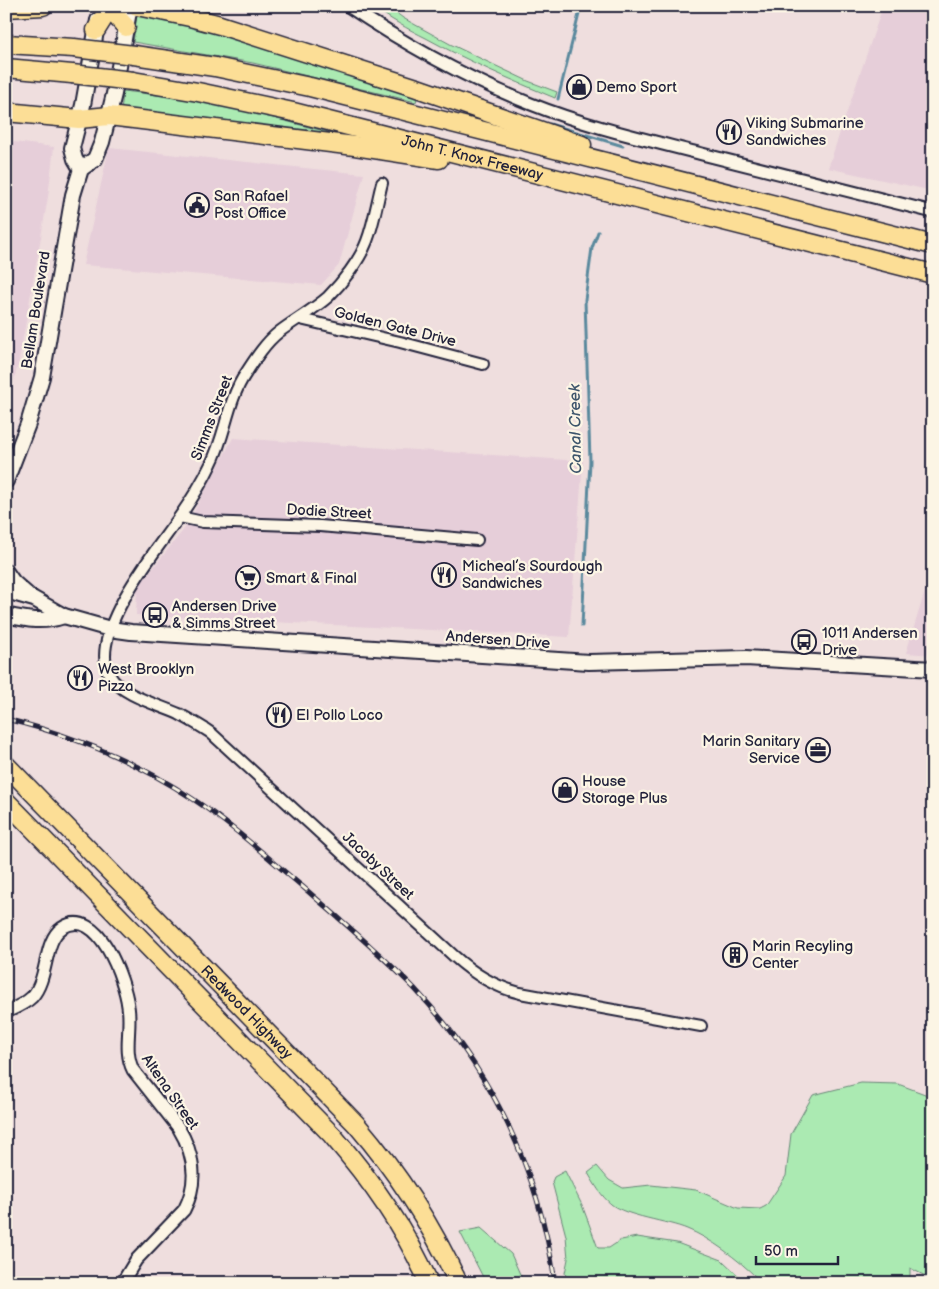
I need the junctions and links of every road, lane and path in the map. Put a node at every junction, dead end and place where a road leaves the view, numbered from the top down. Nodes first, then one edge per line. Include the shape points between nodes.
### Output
1 (42, 6) edge
2 (130, 6) edge
3 (137, 6) edge
4 (348, 6) edge
5 (108, 7) edge
6 (6, 8) edge
7 (126, 27) junction
8 (96, 30) joint
9 (6, 44) edge
10 (6, 68) edge
11 (6, 112) edge
12 (109, 116) junction
13 (80, 119) junction
14 (81, 169) junction
15 (684, 182) junction
16 (382, 183) dead end
17 (575, 183) junction
18 (933, 212) edge
19 (933, 245) edge
20 (933, 274) edge
21 (300, 319) junction
22 (483, 364) dead end
23 (6, 481) edge
24 (180, 517) junction
25 (477, 540) dead end
26 (6, 572) edge
27 (6, 591) edge
28 (34, 599) junction
29 (6, 615) edge
30 (64, 616) junction
31 (110, 629) junction
32 (933, 669) edge
33 (6, 765) edge
34 (9, 804) edge
35 (6, 1012) edge
36 (701, 1026) dead end
37 (122, 1283) edge
38 (430, 1283) edge
39 (458, 1283) edge

1 - 6 highway
2 - 7 main road, Bellam Boulevard
3 - 15 highway via 210,22 402,83
4 - 18 street via 446,66 563,116
5 - 7 highway
5 - 8 highway
7 - 12 main road, Bellam Boulevard
8 - 13 main road
9 - 15 highway, bridge via 134,55 310,86
10 - 17 highway, John T. Knox Freeway, bridge via 133,81 198,92
11 - 13 highway
12 - 13 highway
12 - 14 main road, Bellam Boulevard via 95,159
12 - 17 highway via 375,149
13 - 14 main road via 72,148
14 - 23 main road, Bellam Boulevard via 67,226 41,383
15 - 19 highway
16 - 21 street, Simms Street via 367,242 355,263 338,286
17 - 20 highway, John T. Knox Freeway
21 - 22 street, Golden Gate Drive
21 - 24 street, Simms Street via 278,333 246,373 231,403 216,454
24 - 25 street, Dodie Street via 203,522 320,526
24 - 31 street, Simms Street via 126,594
26 - 28 main road
27 - 28 main road, Andersen Drive
28 - 30 main road, Andersen Drive
29 - 30 main road, Andersen Drive via 34,621
30 - 31 main road, Andersen Drive
31 - 32 main road, Andersen Drive via 576,661 752,658
31 - 36 street, Jacoby Street via 106,659 116,683 212,732 466,968 493,984 520,993
33 - 39 highway, Redwood Highway via 356,1124 415,1202
34 - 38 highway, Redwood Highway via 332,1135 390,1210
35 - 37 street, Altena Street via 33,996 45,971 51,943 66,926 85,926 94,931 113,958 126,990 129,1009 129,1062 184,1136 193,1163 194,1178 184,1210 136,1260

